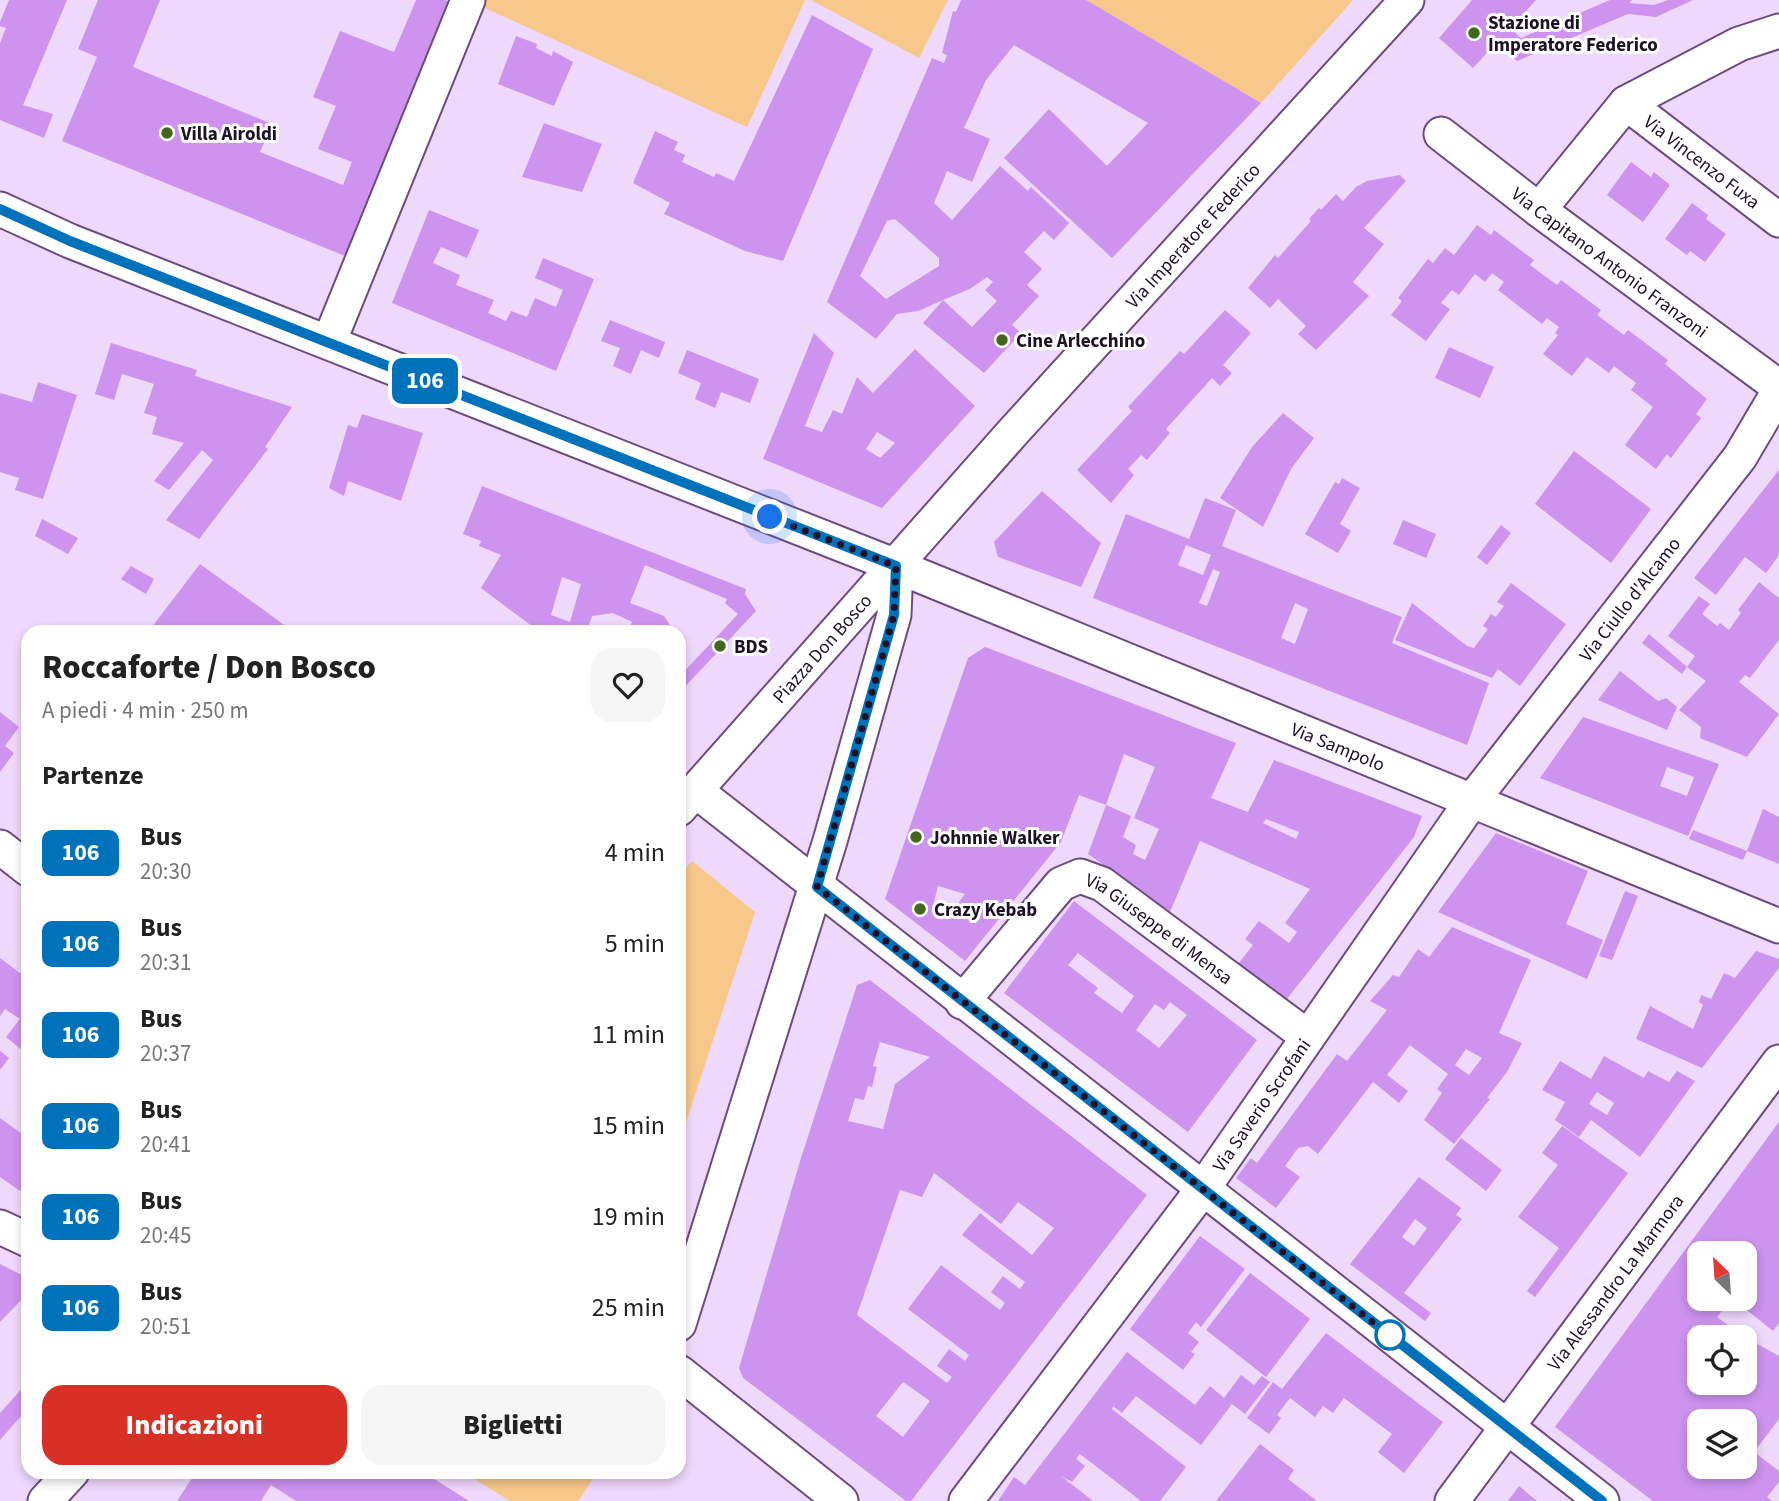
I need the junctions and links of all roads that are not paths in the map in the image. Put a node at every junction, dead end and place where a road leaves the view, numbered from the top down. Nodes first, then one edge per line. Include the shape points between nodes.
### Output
1 (468, 0) edge
2 (1407, 0) edge
3 (1779, 31) edge
4 (1626, 103) junction
5 (1441, 134) dead end
6 (0, 209) edge
7 (1539, 210) junction
8 (1779, 220) edge
9 (0, 223) edge
10 (70, 241) junction
11 (329, 342) junction
12 (1779, 389) edge
13 (896, 566) junction
14 (688, 800) edge
15 (1471, 802) junction
16 (0, 847) edge
17 (21, 864) edge
18 (817, 887) junction
19 (1779, 926) edge
20 (962, 1002) junction
21 (1308, 1037) junction
22 (1779, 1062) edge
23 (1202, 1190) junction
24 (0, 1227) edge
25 (21, 1237) edge
26 (686, 1302) edge
27 (686, 1377) edge
28 (1507, 1427) junction
29 (65, 1479) edge
30 (45, 1501) edge
31 (841, 1501) edge
32 (966, 1501) edge
33 (1452, 1501) edge
34 (1602, 1501) edge

1 - 11 street
2 - 13 street, Via Imperatore Federico
3 - 4 street via 1739,44
4 - 7 street
4 - 8 street, Via Vincenzo Fuxa
5 - 7 street, Via Capitano Antonio Franzoni
6 - 10 street
7 - 12 street, Via Capitano Antonio Franzoni
9 - 10 street
10 - 11 street, Via Sampolo
11 - 13 street, Via Sampolo
12 - 15 street, Via Ciullo d'Alcamo via 1740,457
13 - 14 street, Piazza Don Bosco
13 - 15 street, Via Sampolo
13 - 18 street, Piazza Don Bosco via 894,615
14 - 18 street, Piazza Don Bosco
15 - 19 street, Via Sampolo
15 - 21 street, Via Saverio Scrofani
16 - 17 street
18 - 20 street
18 - 26 street, Piazza Don Bosco
20 - 21 street, Via Giuseppe di Mensa via 1061,884 1080,876 1102,884
20 - 23 street
21 - 23 street, Via Saverio Scrofani
22 - 28 street, Via Alessandro La Marmora
23 - 28 street
23 - 32 street, Via Saverio Scrofani
24 - 25 street
27 - 31 street
28 - 33 street, Via Alessandro La Marmora
28 - 34 street
29 - 30 street

